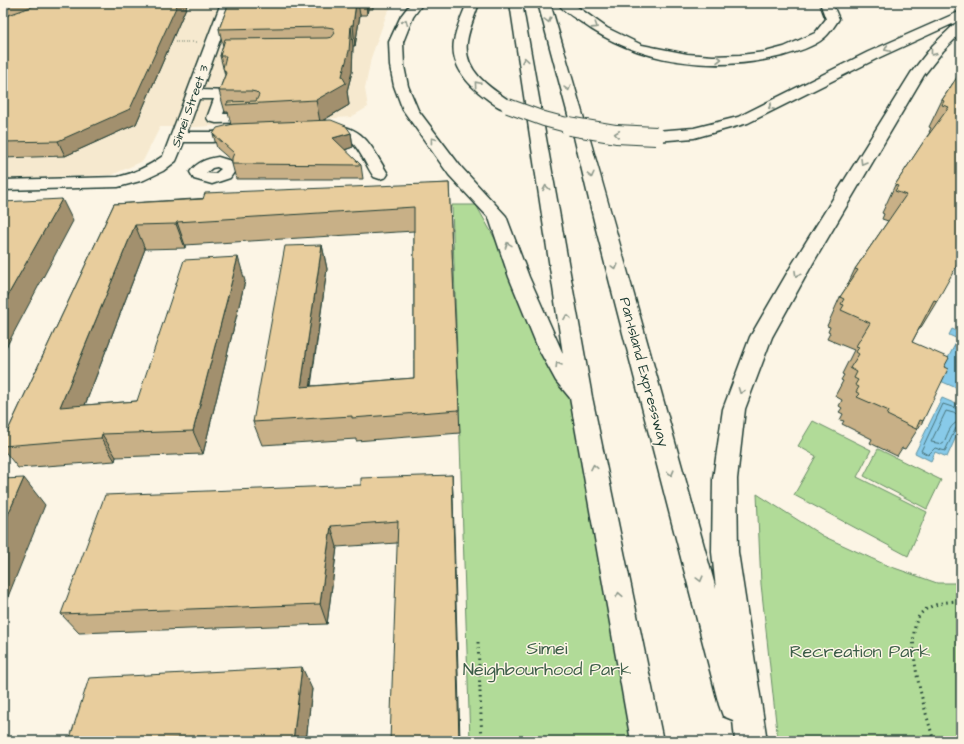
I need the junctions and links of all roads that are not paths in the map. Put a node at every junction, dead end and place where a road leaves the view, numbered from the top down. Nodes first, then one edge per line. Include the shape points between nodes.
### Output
1 (227, 3) edge
2 (417, 3) edge
3 (473, 3) edge
4 (516, 3) edge
5 (544, 3) edge
6 (564, 3) edge
7 (826, 3) edge
8 (961, 15) edge
9 (961, 26) edge
10 (208, 55) junction
11 (224, 55) edge
12 (193, 95) junction
13 (338, 115) edge
14 (178, 137) junction
15 (213, 137) junction
16 (209, 164) dead end
17 (380, 174) dead end
18 (3, 185) edge
19 (580, 396) junction
20 (647, 741) edge
21 (744, 741) edge
22 (751, 741) edge

1 - 10 street, Simei Street 3 via 223,32
19 -> 2 highway via 564,375 549,348 497,216 455,170 411,110 401,86 396,42 407,16
8 -> 3 highway, bridge via 873,55 743,120 694,133 656,136 598,131 549,121 508,106 482,90 465,70 459,47
19 -> 4 highway
5 -> 21 highway, Pan-Island Expressway
6 -> 7 highway via 603,31 635,46 667,54 715,60 763,57 799,47 821,34 833,19
9 -> 22 highway via 938,48 918,73 803,263 761,337 734,409 725,479 725,552
10 - 11 street
10 - 12 street, Simei Street 3
12 - 14 street, Simei Street 3
12 - 15 street via 223,94 214,118 216,119 263,124
13 - 17 street via 314,122 355,134
14 - 15 street
14 - 18 street, Simei Street 3 via 170,158 138,177 118,182
15 - 16 street via 205,153
20 -> 19 highway

